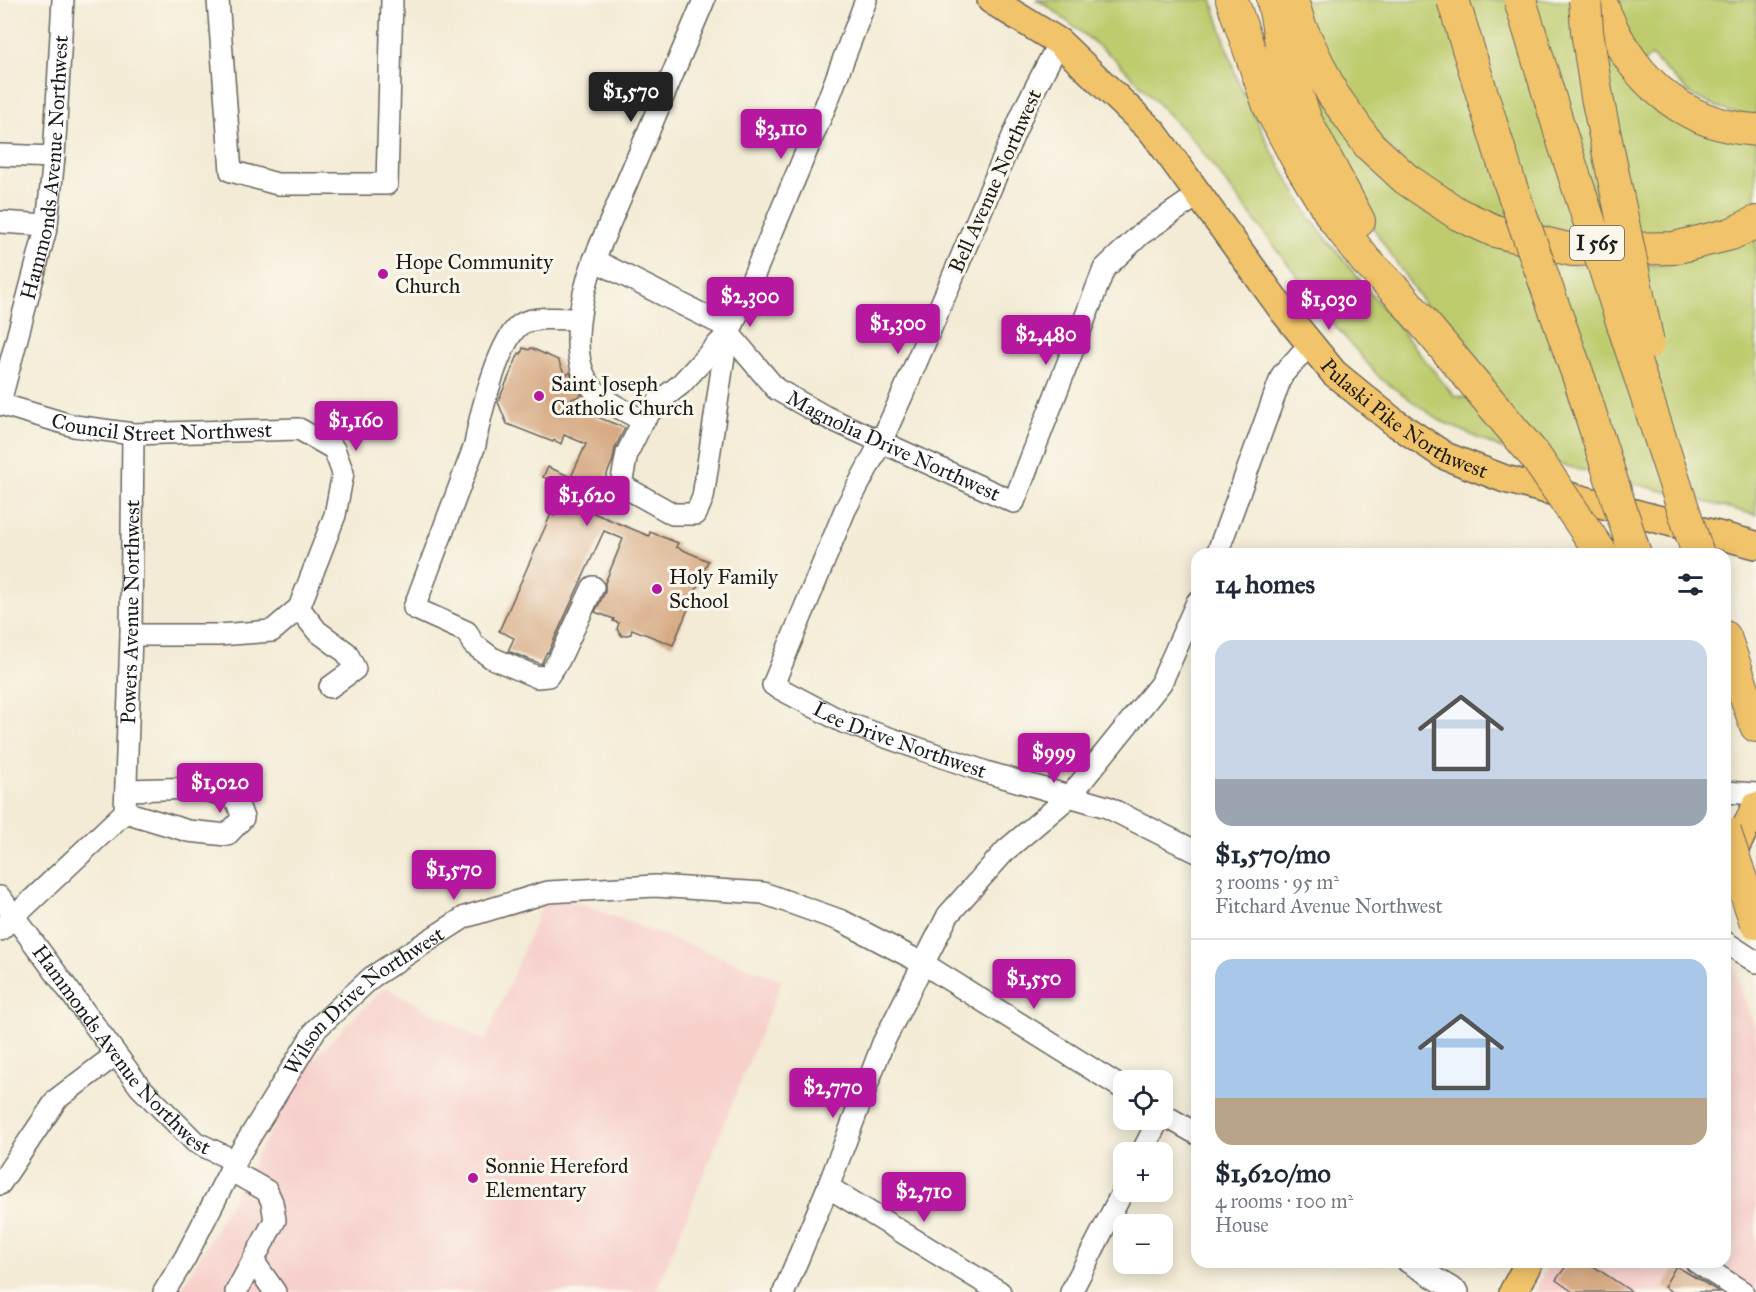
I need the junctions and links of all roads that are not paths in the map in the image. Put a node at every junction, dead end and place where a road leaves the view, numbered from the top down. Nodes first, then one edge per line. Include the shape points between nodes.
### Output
1 (63, 0) edge
2 (218, 0) edge
3 (392, 0) edge
4 (704, 0) edge
5 (866, 0) edge
6 (991, 0) edge
7 (1232, 0) edge
8 (1273, 0) edge
9 (1292, 0) edge
10 (1453, 0) edge
11 (1520, 0) edge
12 (1585, 0) edge
13 (1600, 0) edge
14 (1059, 42) junction
15 (1756, 130) edge
16 (0, 155) edge
17 (54, 157) junction
18 (1198, 195) junction
19 (0, 222) edge
20 (1756, 222) edge
21 (47, 225) junction
22 (594, 260) junction
23 (1400, 296) junction
24 (578, 319) junction
25 (724, 339) junction
26 (1310, 344) junction
27 (0, 403) edge
28 (643, 420) junction
29 (133, 434) junction
30 (880, 442) junction
31 (1677, 485) junction
32 (1756, 545) edge
33 (1219, 548) edge
34 (1598, 548) edge
35 (1633, 548) edge
36 (1696, 548) edge
37 (593, 587) dead end
38 (299, 608) junction
39 (1191, 616) edge
40 (131, 635) junction
41 (1731, 653) edge
42 (773, 685) joint
43 (330, 687) dead end
44 (1756, 726) edge
45 (126, 790) junction
46 (1731, 792) edge
47 (1756, 794) edge
48 (1070, 796) junction
49 (1756, 806) edge
50 (125, 812) junction
51 (1191, 849) edge
52 (1731, 850) edge
53 (1731, 857) edge
54 (0, 897) edge
55 (7, 923) edge
56 (1756, 923) edge
57 (1731, 946) edge
58 (1756, 962) edge
59 (924, 964) junction
60 (116, 1054) junction
61 (1113, 1082) edge
62 (1173, 1120) edge
63 (1191, 1131) edge
64 (232, 1166) junction
65 (0, 1184) edge
66 (828, 1186) junction
67 (1117, 1202) edge
68 (254, 1262) junction
69 (1418, 1268) edge
70 (1526, 1268) edge
71 (1705, 1268) edge
72 (164, 1292) edge
73 (237, 1292) edge
74 (275, 1292) edge
75 (784, 1292) edge
76 (1000, 1292) edge
77 (1071, 1292) edge
78 (1458, 1292) edge
79 (1513, 1292) edge
80 (1743, 1292) edge

1 - 17 street, Hammonds Avenue Northwest
2 - 3 street via 231,171 277,184 387,184
4 - 22 street
5 - 25 street via 828,100
6 - 14 main road, Pulaski Pike Northwest
7 - 23 highway via 1269,106 1298,161 1340,227
8 - 23 highway via 1282,48 1306,121
9 - 20 highway via 1332,93 1369,145 1406,179 1458,214 1495,231 1572,250 1674,248 1731,234
10 - 35 highway, I 565, bridge via 1509,181 1580,381
11 - 31 highway, I 565, bridge
12 - 31 highway, bridge via 1597,97
13 - 15 highway via 1621,45 1642,76 1671,102 1725,125
14 - 18 main road, Pulaski Pike Northwest via 1153,132
14 - 30 street, Bell Avenue Northwest via 1025,108
16 - 17 street
17 - 21 street, Hammonds Avenue Northwest
18 - 26 main road, Pulaski Pike Northwest
18 - 30 street, Magnolia Drive Northwest via 1141,234 1104,269 1014,502
19 - 21 street
21 - 27 street, Hammonds Avenue Northwest
22 - 24 street
22 - 25 street, Magnolia Drive Northwest via 721,324
23 - 34 highway, bridge via 1535,456
24 - 28 street via 582,367 589,384 604,399
24 - 37 street via 525,322 514,328 506,341 478,421 475,445 414,608 467,632 473,644 492,658 537,677 548,676
25 - 28 street
25 - 28 street via 720,392 703,497 696,514 674,514 621,485 627,453
25 - 30 street, Magnolia Drive Northwest via 776,389
26 - 32 main road, Pulaski Pike Northwest via 1334,373 1394,422 1445,456 1505,479
26 - 33 street via 1282,375
27 - 29 street, Council Street Northwest via 74,426
29 - 38 street, Council Street Northwest via 299,429 334,449 343,473 335,515
29 - 40 street, Powers Avenue Northwest
30 - 42 street, Bell Avenue Northwest via 844,510
31 - 36 highway, I 565, bridge
38 - 40 street, Council Street Northwest via 272,632
38 - 43 street via 317,631 347,653 355,669
39 - 48 street via 1161,683
40 - 45 street, Powers Avenue Northwest
41 - 44 highway
42 - 48 street, Lee Drive Northwest via 843,722 986,772
45 - 50 street, Powers Avenue Northwest
45 - 50 street via 199,788 236,799 243,818 227,835 188,831
46 - 47 street
48 - 51 street, Lee Drive Northwest via 1107,807
48 - 59 street via 1006,850 948,915
49 - 53 main road
50 - 55 street
52 - 56 highway, bridge
54 - 55 street, Hammonds Avenue Northwest
55 - 60 street, Hammonds Avenue Northwest
57 - 58 street
59 - 61 street, Wilson Drive Northwest
59 - 64 street, Wilson Drive Northwest via 842,921 763,893 655,886 548,891 465,917 372,977 316,1029
59 - 66 street via 883,1043
60 - 64 street, Hammonds Avenue Northwest via 140,1087 195,1142
60 - 65 street via 57,1100
62 - 63 street
64 - 68 street, Hammonds Avenue Northwest via 267,1191 272,1202 275,1220
64 - 72 street, Wilson Drive Northwest
66 - 75 street
66 - 76 street
67 - 77 street
68 - 73 street, Hammonds Avenue Northwest
68 - 74 street
69 - 78 street
70 - 79 main road
71 - 80 street

